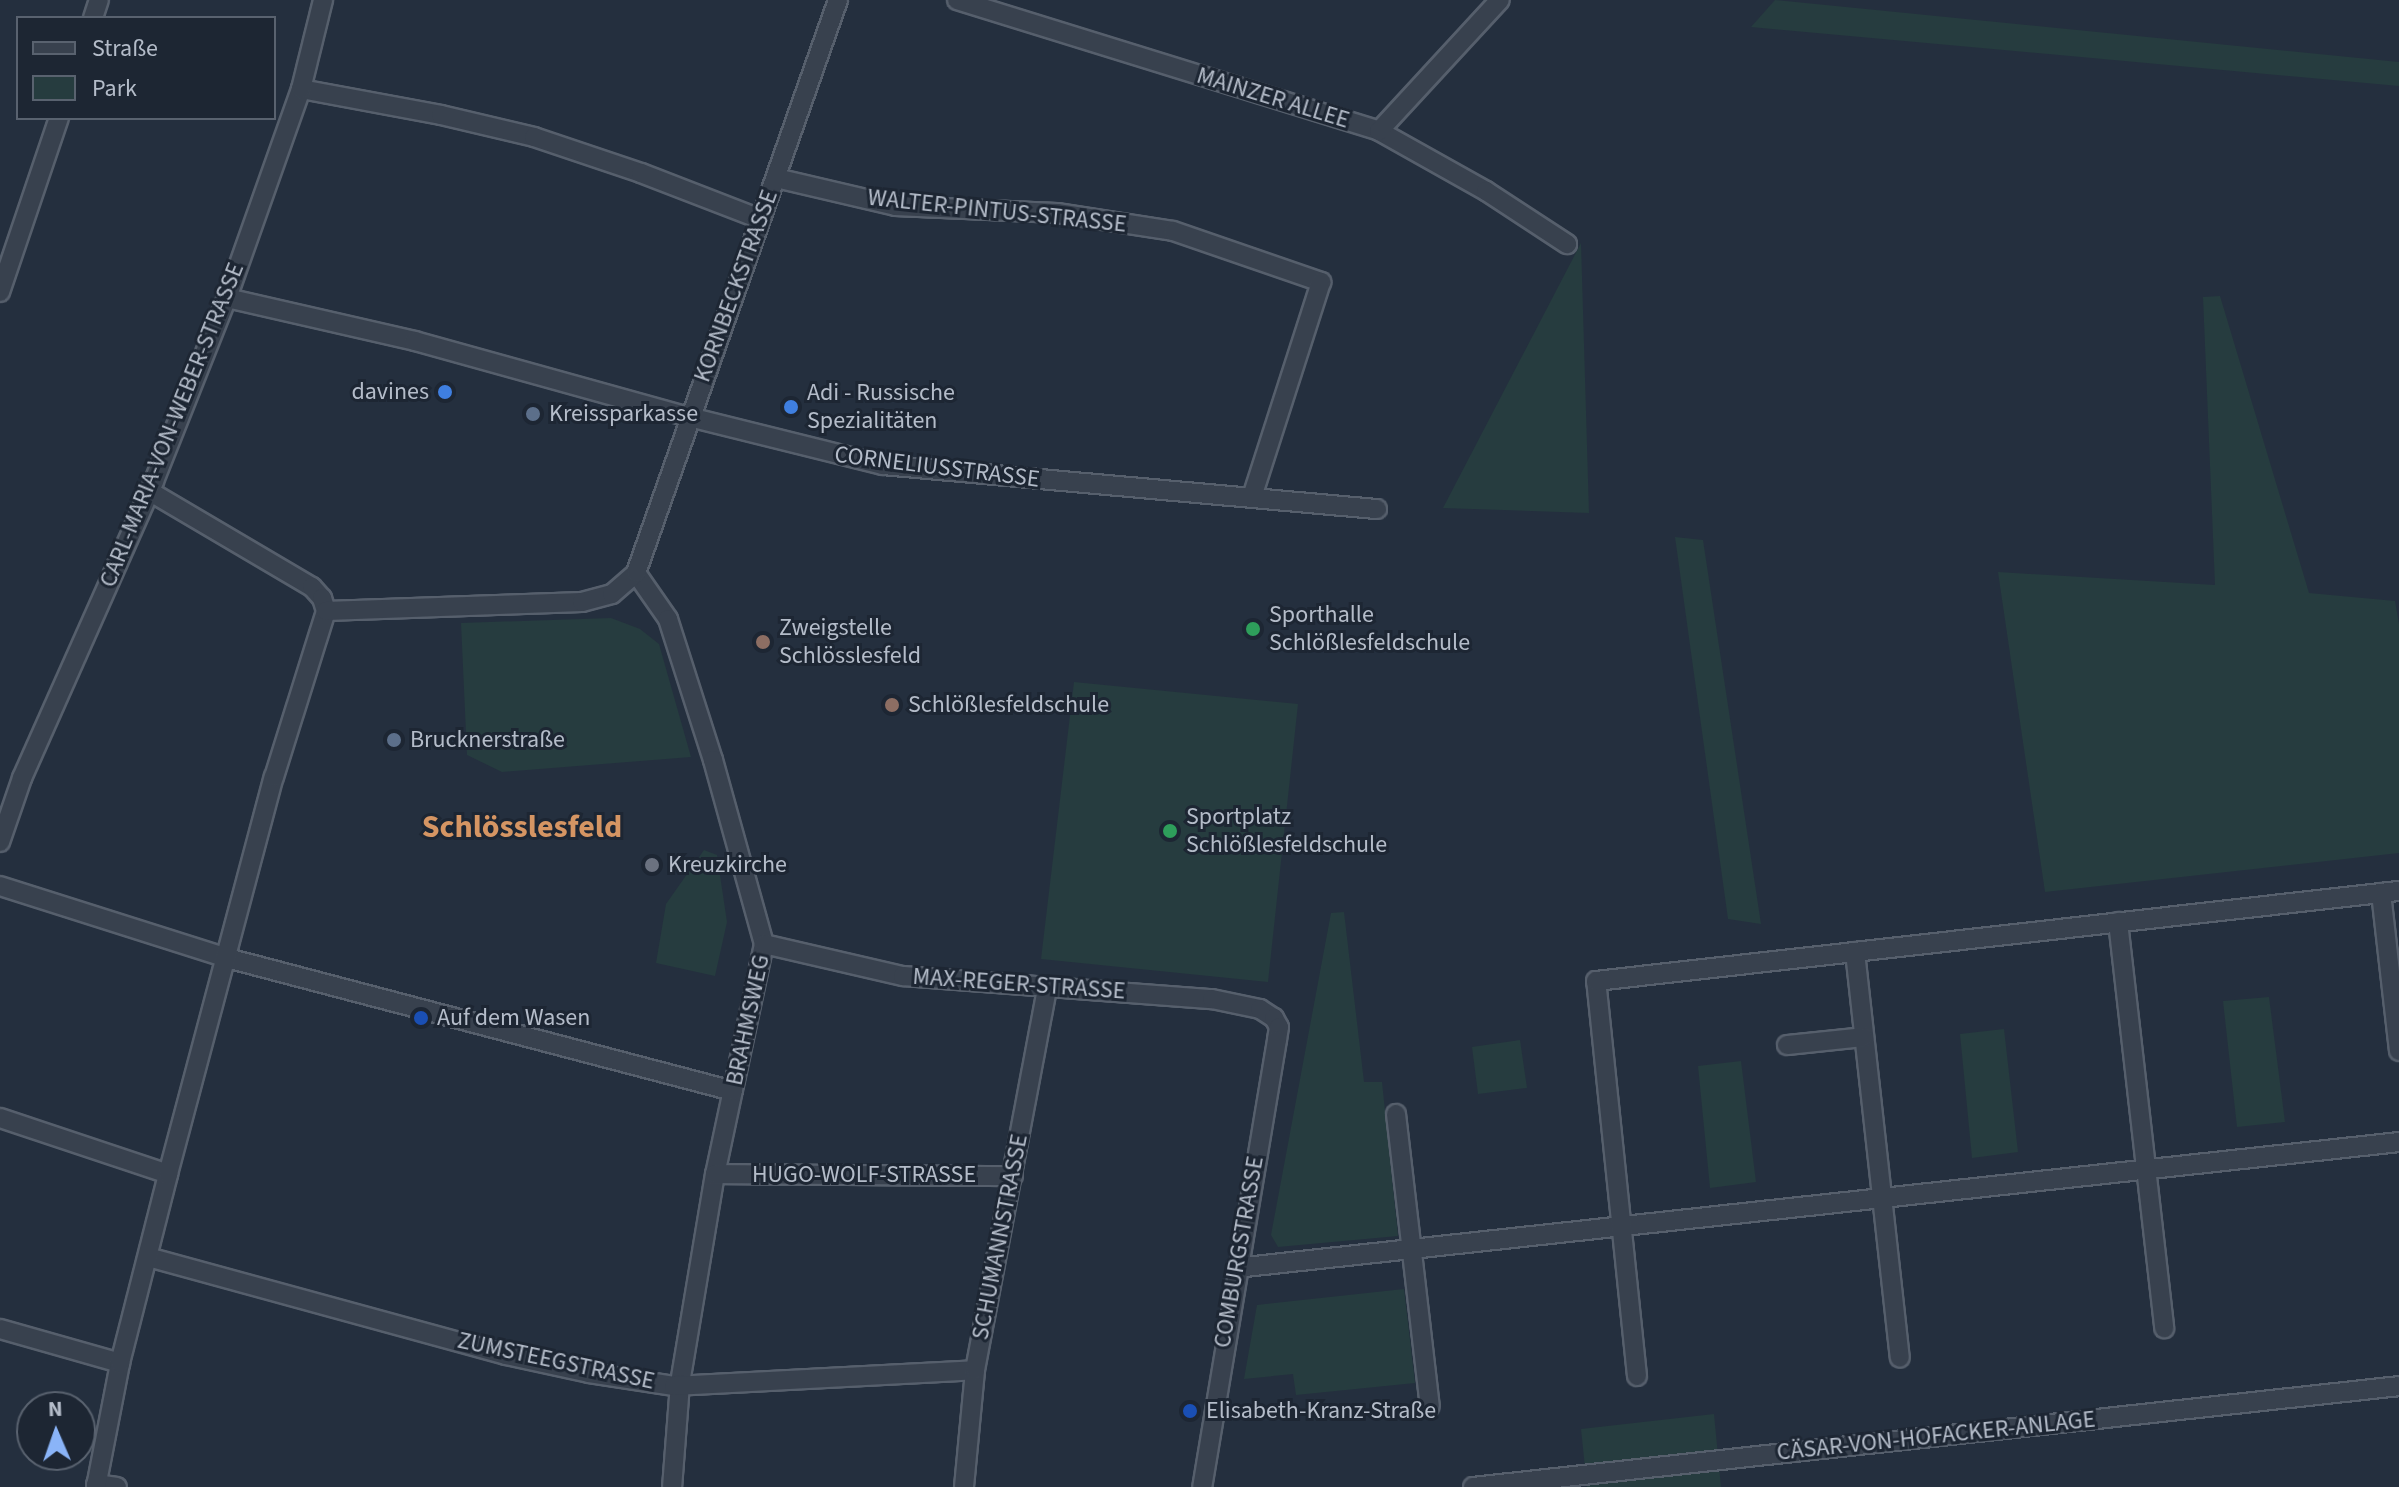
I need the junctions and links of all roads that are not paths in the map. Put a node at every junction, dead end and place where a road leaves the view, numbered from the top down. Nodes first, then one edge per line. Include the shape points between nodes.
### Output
1 (323, 0) edge
2 (838, 0) edge
3 (957, 0) edge
4 (1500, 0) edge
5 (301, 89) junction
6 (58, 120) edge
7 (1379, 131) junction
8 (776, 178) junction
9 (760, 219) junction
10 (1567, 244) dead end
11 (0, 292) edge
12 (227, 298) junction
13 (689, 417) junction
14 (149, 491) junction
15 (1252, 497) junction
16 (1377, 509) dead end
17 (636, 573) junction
18 (326, 611) junction
19 (0, 842) edge
20 (0, 886) edge
21 (2390, 892) edge
22 (2118, 922) junction
23 (764, 944) junction
24 (1855, 952) junction
25 (227, 958) junction
26 (1047, 989) junction
27 (1274, 1018) joint
28 (1864, 1037) junction
29 (1787, 1045) dead end
30 (2399, 1051) edge
31 (733, 1091) junction
32 (1396, 1114) dead end
33 (0, 1118) edge
34 (2399, 1142) edge
35 (2147, 1170) junction
36 (168, 1174) junction
37 (715, 1174) junction
38 (1013, 1176) junction
39 (1882, 1200) junction
40 (1621, 1228) junction
41 (1411, 1252) junction
42 (148, 1257) junction
43 (1236, 1268) junction
44 (2164, 1328) dead end
45 (0, 1329) edge
46 (1900, 1358) dead end
47 (120, 1363) junction
48 (975, 1370) junction
49 (1637, 1376) dead end
50 (680, 1384) junction
51 (2399, 1386) edge
52 (1430, 1406) dead end
53 (96, 1485) edge
54 (117, 1487) edge
55 (672, 1487) edge
56 (964, 1487) edge
57 (1202, 1487) edge
58 (1473, 1487) edge

1 - 5 street, CARL-MARIA-VON-WEBER-STRASSE
2 - 8 street, KORNBECKSTRASSE
3 - 7 street, MAINZER ALLEE
4 - 7 street
5 - 9 street via 534,137
5 - 12 street, CARL-MARIA-VON-WEBER-STRASSE
6 - 11 street
7 - 10 street, MAINZER ALLEE
8 - 9 street, KORNBECKSTRASSE
8 - 15 street, WALTER-PINTUS-STRASSE via 895,206 1057,213 1173,231 1321,282
9 - 13 street, KORNBECKSTRASSE
12 - 13 street, CORNELIUSSTRASSE via 415,341
12 - 14 street, CARL-MARIA-VON-WEBER-STRASSE
13 - 15 street, CORNELIUSSTRASSE via 883,465
13 - 17 street, KORNBECKSTRASSE
14 - 18 street via 312,587
14 - 19 street, CARL-MARIA-VON-WEBER-STRASSE via 33,752
15 - 16 street, CORNELIUSSTRASSE
17 - 18 street via 612,594 582,602
17 - 23 street, BRAHMSWEG via 668,619
18 - 25 street via 274,777
20 - 25 street
21 - 22 street
21 - 30 street
22 - 24 street
22 - 35 street
23 - 26 street, MAX-REGER-STRASSE via 903,976
23 - 31 street, BRAHMSWEG
24 - 28 street
24 - 40 street via 1596,981
25 - 31 street
25 - 36 street
26 - 27 street, MAX-REGER-STRASSE via 1212,999 1260,1009
26 - 38 street, SCHUMANNSTRASSE
27 - 43 street, COMBURGSTRASSE via 1279,1027
28 - 29 street
28 - 39 street
31 - 37 street, BRAHMSWEG
32 - 41 street
33 - 36 street
34 - 35 street
35 - 39 street
35 - 44 street
36 - 42 street
37 - 38 street, HUGO-WOLF-STRASSE
37 - 50 street, BRAHMSWEG
38 - 48 street, SCHUMANNSTRASSE
39 - 40 street
39 - 46 street
40 - 41 street
40 - 49 street
41 - 43 street
41 - 52 street
42 - 47 street
42 - 50 street, ZUMSTEEGSTRASSE via 506,1355 589,1373
43 - 57 street, COMBURGSTRASSE
45 - 47 street
47 - 53 street
48 - 50 street, ZUMSTEEGSTRASSE
48 - 56 street, SCHUMANNSTRASSE
50 - 55 street, BRAHMSWEG
51 - 58 street, CÄSAR-VON-HOFACKER-ANLAGE
53 - 54 street

